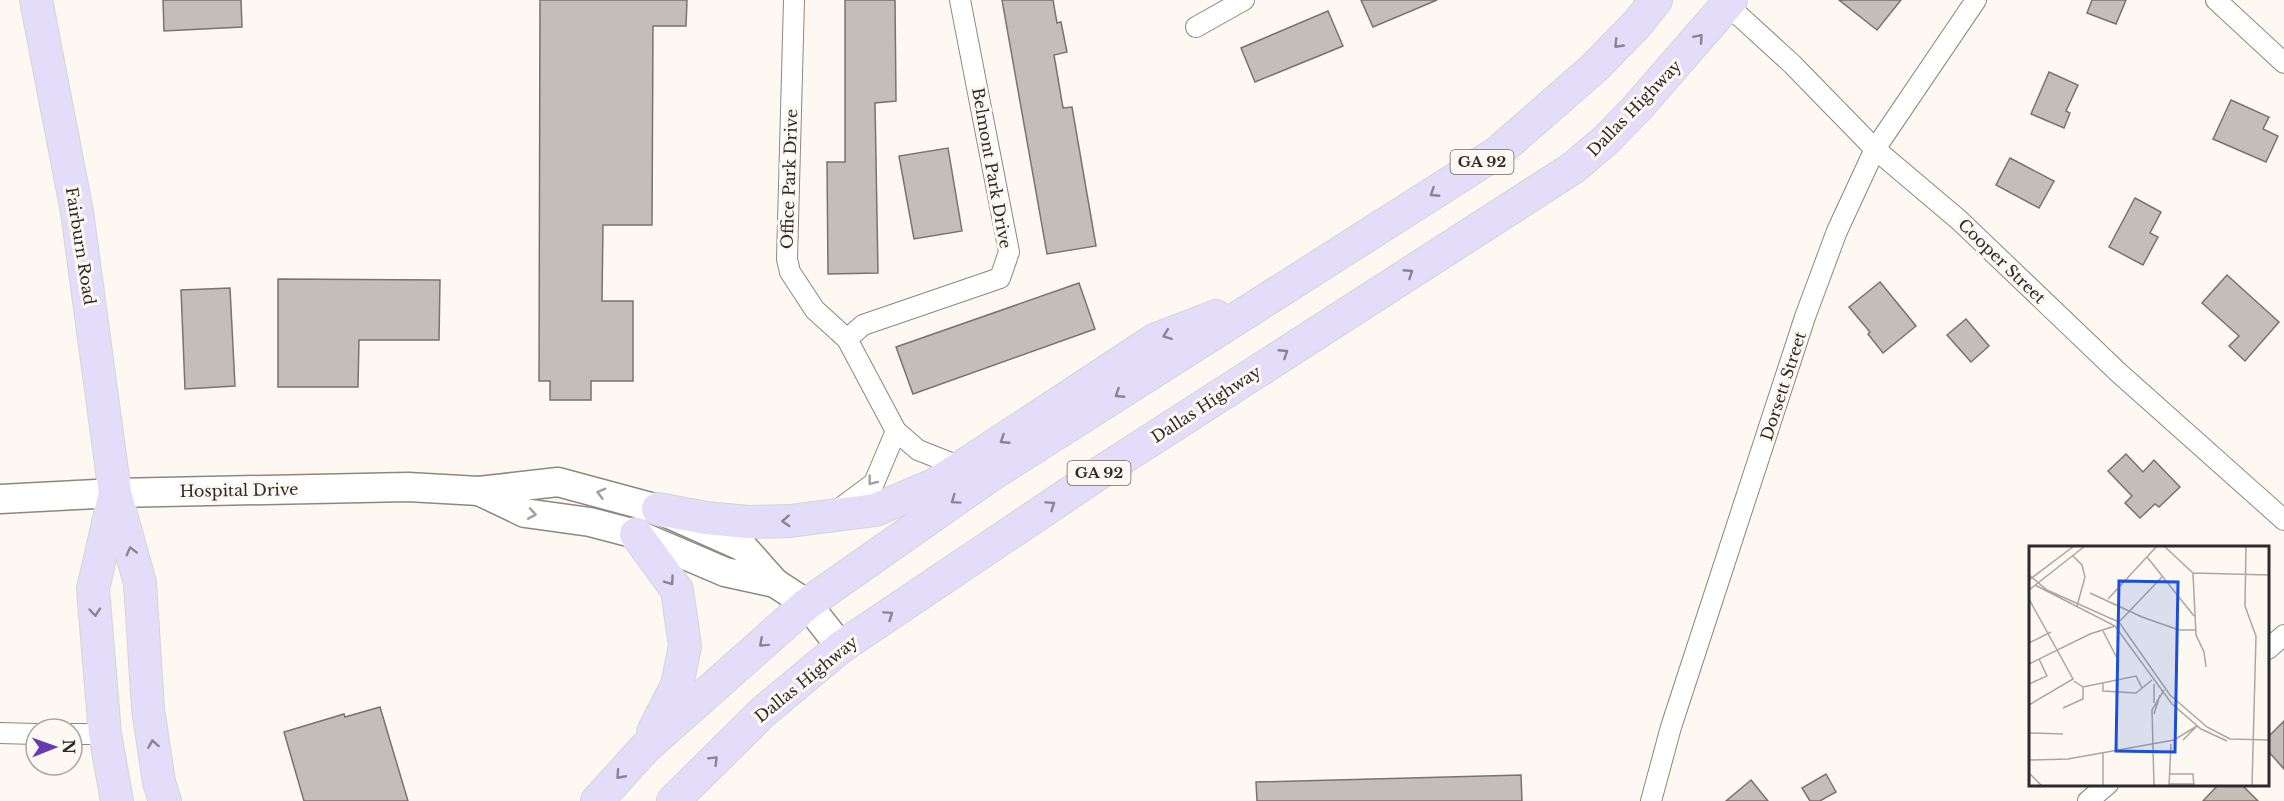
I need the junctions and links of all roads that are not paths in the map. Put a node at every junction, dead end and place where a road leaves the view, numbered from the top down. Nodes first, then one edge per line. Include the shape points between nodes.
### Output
1 (36, 0) edge
2 (794, 0) edge
3 (960, 0) edge
4 (1244, 0) edge
5 (1656, 0) edge
6 (1976, 0) edge
7 (2216, 0) edge
8 (1727, 2) edge
9 (1196, 27) dead end
10 (2284, 63) edge
11 (1875, 149) junction
12 (1281, 291) junction
13 (847, 339) junction
14 (897, 431) junction
15 (961, 467) junction
16 (479, 491) junction
17 (115, 493) junction
18 (0, 499) edge
19 (658, 509) junction
20 (829, 516) junction
21 (2284, 520) edge
22 (636, 534) junction
23 (775, 583) junction
24 (807, 604) junction
25 (2284, 635) edge
26 (841, 648) junction
27 (2269, 648) edge
28 (0, 734) edge
29 (24, 734) edge
30 (84, 734) edge
31 (105, 734) junction
32 (645, 748) junction
33 (2106, 786) edge
34 (117, 801) edge
35 (165, 801) edge
36 (597, 801) edge
37 (673, 801) edge
38 (1651, 801) edge
39 (2088, 801) edge

1 - 17 main road, Fairburn Road via 77,212
2 - 13 street, Office Park Drive via 787,259 790,272 815,310
3 - 13 street, Belmont Park Drive via 1009,252 1000,278 863,325
4 - 9 street
5 -> 12 main road, GA 92 via 1594,68 1498,152
6 - 11 street, Dorsett Street
7 - 10 street
8 - 11 street, Cooper Street
26 -> 8 main road, Dallas Highway / GA 92 via 1098,474 1573,168 1638,108
11 - 21 street, Cooper Street via 1959,220 2119,373
11 - 38 street, Dorsett Street via 1837,231 1805,317 1671,727
12 -> 15 main road via 1156,339
12 -> 24 main road, GA 92 via 988,477
13 - 14 street, Office Park Drive
14 - 15 street, Office Park Drive via 918,450
14 -> 20 street via 874,483
15 - 20 main road via 934,485 874,510
16 - 17 street, Hospital Drive via 408,487
19 -> 16 street, Hospital Drive via 558,482
16 -> 22 street, Hospital Drive via 525,513 590,522
17 - 18 street, Hospital Drive
17 -> 31 main road, Fairburn Road via 93,589
35 -> 17 main road, Fairburn Road via 148,709 140,583
20 -> 19 main road via 748,522
19 - 23 street, Hospital Drive via 743,547
22 - 23 street, Hospital Drive via 725,572
22 -> 32 main road via 676,590 685,646 677,685
23 - 24 street, Hospital Drive
24 - 26 street, Hospital Drive
24 -> 32 main road, GA 92
25 - 27 street
37 -> 26 main road, Dallas Highway / GA 92 via 763,712
28 - 29 street
30 - 31 street
31 - 34 main road, Fairburn Road
32 -> 36 main road, GA 92
33 - 39 street

